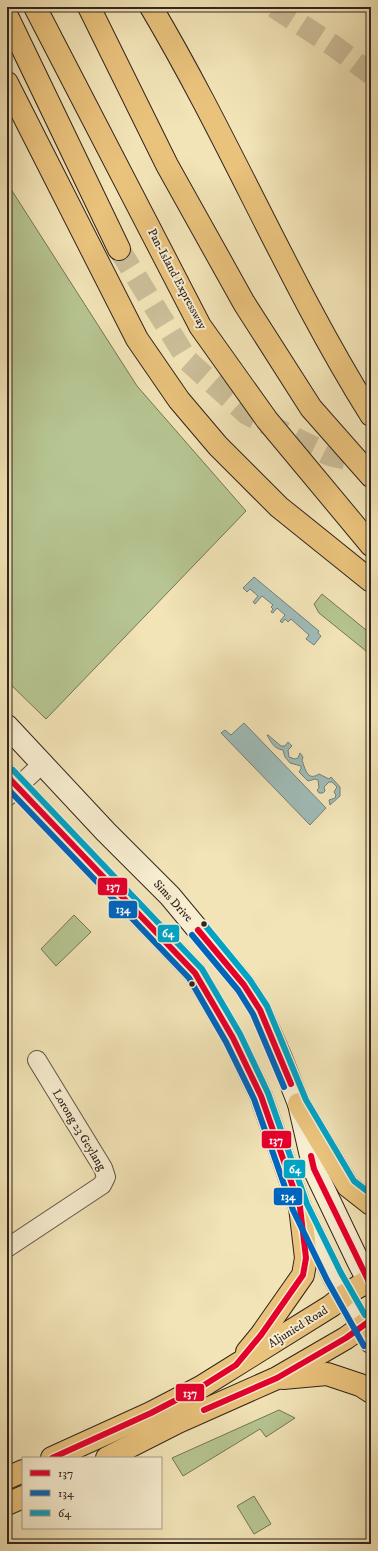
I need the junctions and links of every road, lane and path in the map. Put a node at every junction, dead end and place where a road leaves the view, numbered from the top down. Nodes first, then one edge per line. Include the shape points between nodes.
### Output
1 (36, 7) edge
2 (89, 7) edge
3 (150, 7) edge
4 (7, 16) edge
5 (7, 82) edge
6 (119, 249) tunnel mouth
7 (371, 415) edge
8 (371, 476) edge
9 (371, 545) edge
10 (371, 581) edge
11 (7, 726) edge
12 (42, 764) junction
13 (10, 786) edge
14 (37, 1060) dead end
15 (299, 1104) junction
16 (371, 1204) edge
17 (300, 1207) junction
18 (7, 1248) edge
19 (370, 1282) edge
20 (346, 1295) junction
21 (368, 1330) edge
22 (236, 1365) junction
23 (277, 1378) junction
24 (371, 1392) edge
25 (54, 1457) edge
26 (109, 1457) edge
27 (22, 1471) edge
28 (7, 1478) edge
29 (22, 1497) edge
30 (7, 1504) edge

1 - 9 main road, Pan-Island Expressway via 200,326 267,420
2 - 8 main road via 167,164 244,303 311,408
3 - 7 main road via 177,51 273,238 350,382
4 - 6 main road
5 - 10 main road via 137,339 179,400 218,446 278,507
11 - 12 street, Sims Drive
12 - 13 street
12 - 15 street, Sims Drive via 170,896 244,985 260,1010
13 - 17 street via 195,973 233,1038 260,1096
14 - 18 street, Lorong 23 Geylang via 106,1177 102,1185
15 - 16 main road via 348,1186
15 - 19 street, Sims Drive via 314,1170
17 - 20 street via 334,1277
17 - 22 main road via 306,1258 303,1275 261,1335
19 - 20 main road, Aljunied Road
20 - 21 street
20 - 22 main road, Aljunied Road
21 - 23 main road via 346,1338
22 - 25 main road, Aljunied Road via 201,1388
23 - 24 main road via 327,1374 360,1385
23 - 26 main road via 178,1422
27 - 28 main road
29 - 30 main road

